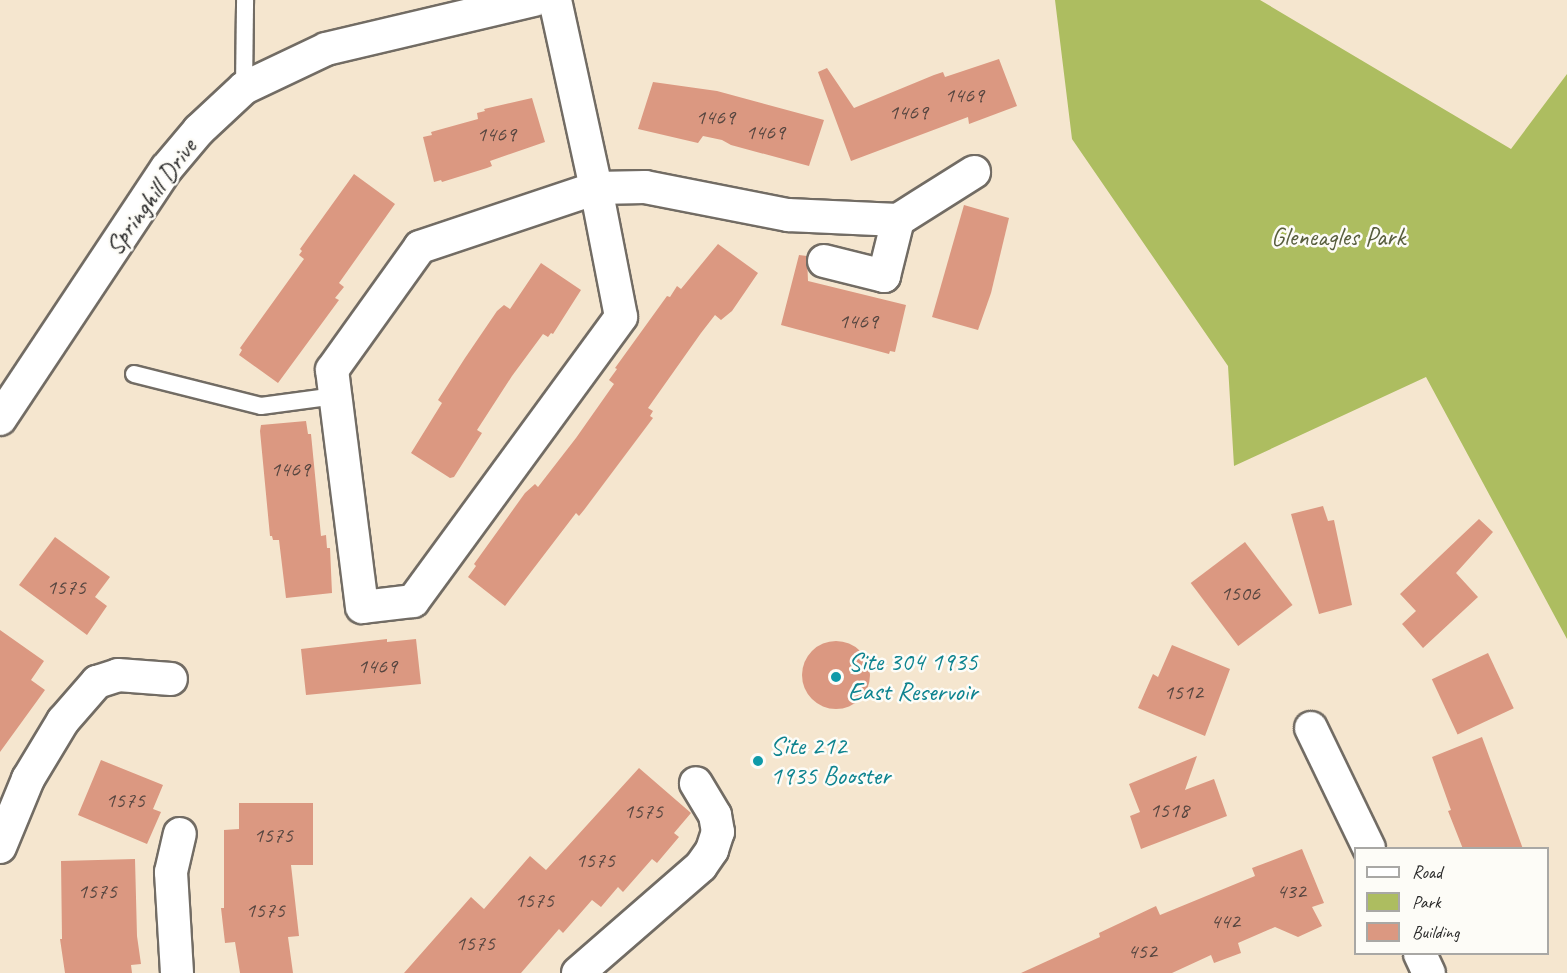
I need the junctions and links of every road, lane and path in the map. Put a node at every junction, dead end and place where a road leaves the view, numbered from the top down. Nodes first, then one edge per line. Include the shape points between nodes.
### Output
1 (245, 0) edge
2 (534, 0) edge
3 (555, 0) edge
4 (244, 88) junction
5 (974, 172) dead end
6 (596, 188) junction
7 (898, 220) junction
8 (824, 261) dead end
9 (134, 374) dead end
10 (335, 396) junction
11 (0, 419) edge
12 (171, 679) dead end
13 (1311, 728) dead end
14 (696, 783) dead end
15 (180, 834) dead end
16 (0, 846) edge
17 (1368, 847) edge
18 (177, 973) edge
19 (578, 973) edge

1 - 4 lane
2 - 4 street, Springhill Drive via 326,49
3 - 6 street
4 - 11 street, Springhill Drive via 199,130 167,168
5 - 7 street
6 - 7 street via 645,187 788,215
6 - 10 street via 420,247 332,370
6 - 10 street via 621,317 413,601 362,608
7 - 8 street via 884,276
9 - 10 lane via 261,406
12 - 16 street via 118,675 97,682 63,721 28,779
13 - 17 street
14 - 19 street via 715,815 718,832 712,850 701,866
15 - 18 street via 171,872

